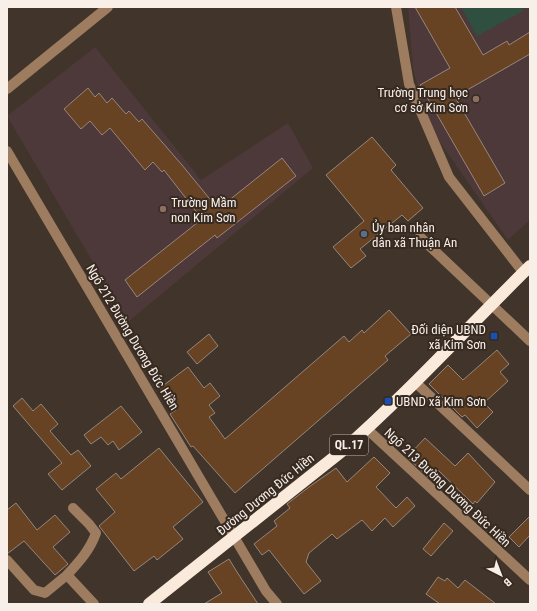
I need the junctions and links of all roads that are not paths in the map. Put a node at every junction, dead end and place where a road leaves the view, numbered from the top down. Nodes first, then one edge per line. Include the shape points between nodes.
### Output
1 (108, 7) edge
2 (396, 7) edge
3 (7, 89) edge
4 (7, 151) edge
5 (420, 237) dead end
6 (527, 269) edge
7 (491, 306) junction
8 (530, 341) edge
9 (415, 382) junction
10 (367, 429) junction
11 (530, 490) edge
12 (73, 508) dead end
13 (236, 536) junction
14 (7, 560) edge
15 (67, 575) junction
16 (530, 580) edge
17 (94, 604) edge
18 (149, 604) edge
19 (277, 604) edge

1 - 3 street
2 - 6 street via 410,84 449,177
4 - 13 street, Ngõ 212 Đường Dương Đức Hiền
5 - 7 street
6 - 7 highway, Đường Dương Đức Hiền / QL.17
7 - 8 street
7 - 9 highway, Đường Dương Đức Hiền / QL.17
9 - 10 highway, Đường Dương Đức Hiền / QL.17
9 - 11 street
10 - 13 highway, Đường Dương Đức Hiền / QL.17
10 - 16 street, Ngõ 213 Đường Dương Đức Hiền
12 - 15 street via 96,533 83,558
13 - 18 highway, Đường Dương Đức Hiền / QL.17
13 - 19 street, Ngõ 212 Đường Dương Đức Hiền via 266,591
14 - 15 street via 34,590 45,593
15 - 17 street

